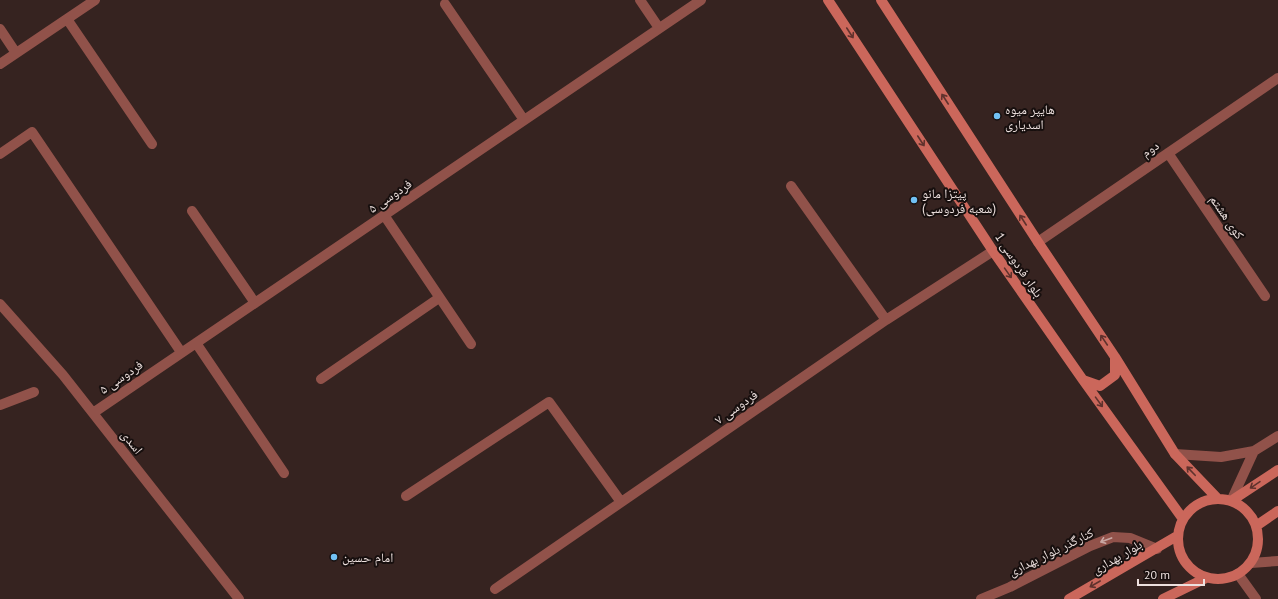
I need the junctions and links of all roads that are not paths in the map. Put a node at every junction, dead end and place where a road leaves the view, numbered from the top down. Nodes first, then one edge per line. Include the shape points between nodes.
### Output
1 (95, 0) edge
2 (640, 0) edge
3 (701, 0) edge
4 (828, 0) edge
5 (882, 0) edge
6 (446, 4) dead end
7 (68, 18) junction
8 (659, 28) junction
9 (0, 29) edge
10 (16, 53) junction
11 (0, 64) edge
12 (1278, 78) edge
13 (524, 120) junction
14 (152, 144) dead end
15 (1168, 153) junction
16 (0, 154) edge
17 (791, 186) dead end
18 (192, 211) dead end
19 (384, 215) junction
20 (1038, 242) junction
21 (993, 251) junction
22 (1265, 296) dead end
23 (439, 298) junction
24 (255, 303) junction
25 (0, 304) edge
26 (886, 320) junction
27 (196, 343) junction
28 (471, 344) dead end
29 (181, 352) junction
30 (1115, 357) junction
31 (321, 379) dead end
32 (1083, 380) junction
33 (34, 392) dead end
34 (0, 405) edge
35 (93, 413) junction
36 (1278, 436) edge
37 (1254, 451) junction
38 (1175, 454) junction
39 (1278, 470) edge
40 (284, 473) dead end
41 (406, 496) dead end
42 (1218, 499) junction
43 (1231, 501) junction
44 (621, 502) junction
45 (1278, 511) edge
46 (1182, 519) junction
47 (1256, 526) junction
48 (1178, 536) junction
49 (1157, 549) junction
50 (1278, 561) edge
51 (1251, 563) junction
52 (1238, 574) junction
53 (1206, 578) junction
54 (226, 583) junction
55 (495, 589) dead end
56 (232, 599) edge
57 (239, 599) edge
58 (981, 599) edge
59 (1069, 599) edge
60 (1164, 599) edge
61 (1256, 599) edge

1 - 7 street
2 - 8 street
3 - 8 street, فردوسی ۵
4 -> 21 main road, بلوار فردوسی 1
20 -> 5 main road
6 - 13 street
7 - 10 street
7 - 14 street
8 - 13 street, فردوسی ۵
9 - 10 street
10 - 11 street
12 - 15 street, دوم
13 - 19 street, فردوسی ۵
15 - 20 street, دوم
15 - 22 street, کوی هشتم
16 - 29 street via 32,132
17 - 26 street
18 - 24 street
19 - 23 street
19 - 24 street, فردوسی ۵
30 -> 20 main road
21 - 26 street, فردوسی ۷
21 -> 32 main road, بلوار فردوسی 1
23 - 28 street
23 - 31 street
24 - 27 street, فردوسی ۵
25 - 35 street, اسدی
26 - 44 street, فردوسی ۷
27 - 29 street, فردوسی ۵
27 - 40 street
29 - 35 street, فردوسی ۵
30 - 32 main road via 1115,375 1100,386
30 - 38 main road
32 -> 46 main road, بلوار فردوسی 1
33 - 34 street
35 - 54 street, اسدی
36 - 37 street
37 - 38 street via 1220,457
37 - 43 street
42 -> 38 main road
39 -> 43 main road
41 - 44 street via 549,402
42 - 43 main road
42 - 46 main road via 1204,501 1192,508
43 - 47 main road via 1250,515
44 - 55 street, فردوسی ۷
45 - 47 main road
46 - 48 main road
47 - 51 main road via 1258,538
48 - 49 main road, بلوار بهداری
48 - 53 main road via 1180,554 1190,569
49 -> 58 street, کنارگذر بلوار بهداری via 1130,538 1113,537 1090,546 1010,588
49 -> 59 main road, بلوار بهداری
50 - 51 street
51 - 52 main road
52 - 53 main road via 1222,579
52 - 61 street
53 - 60 main road
54 - 56 street
54 - 57 street, اسدی

